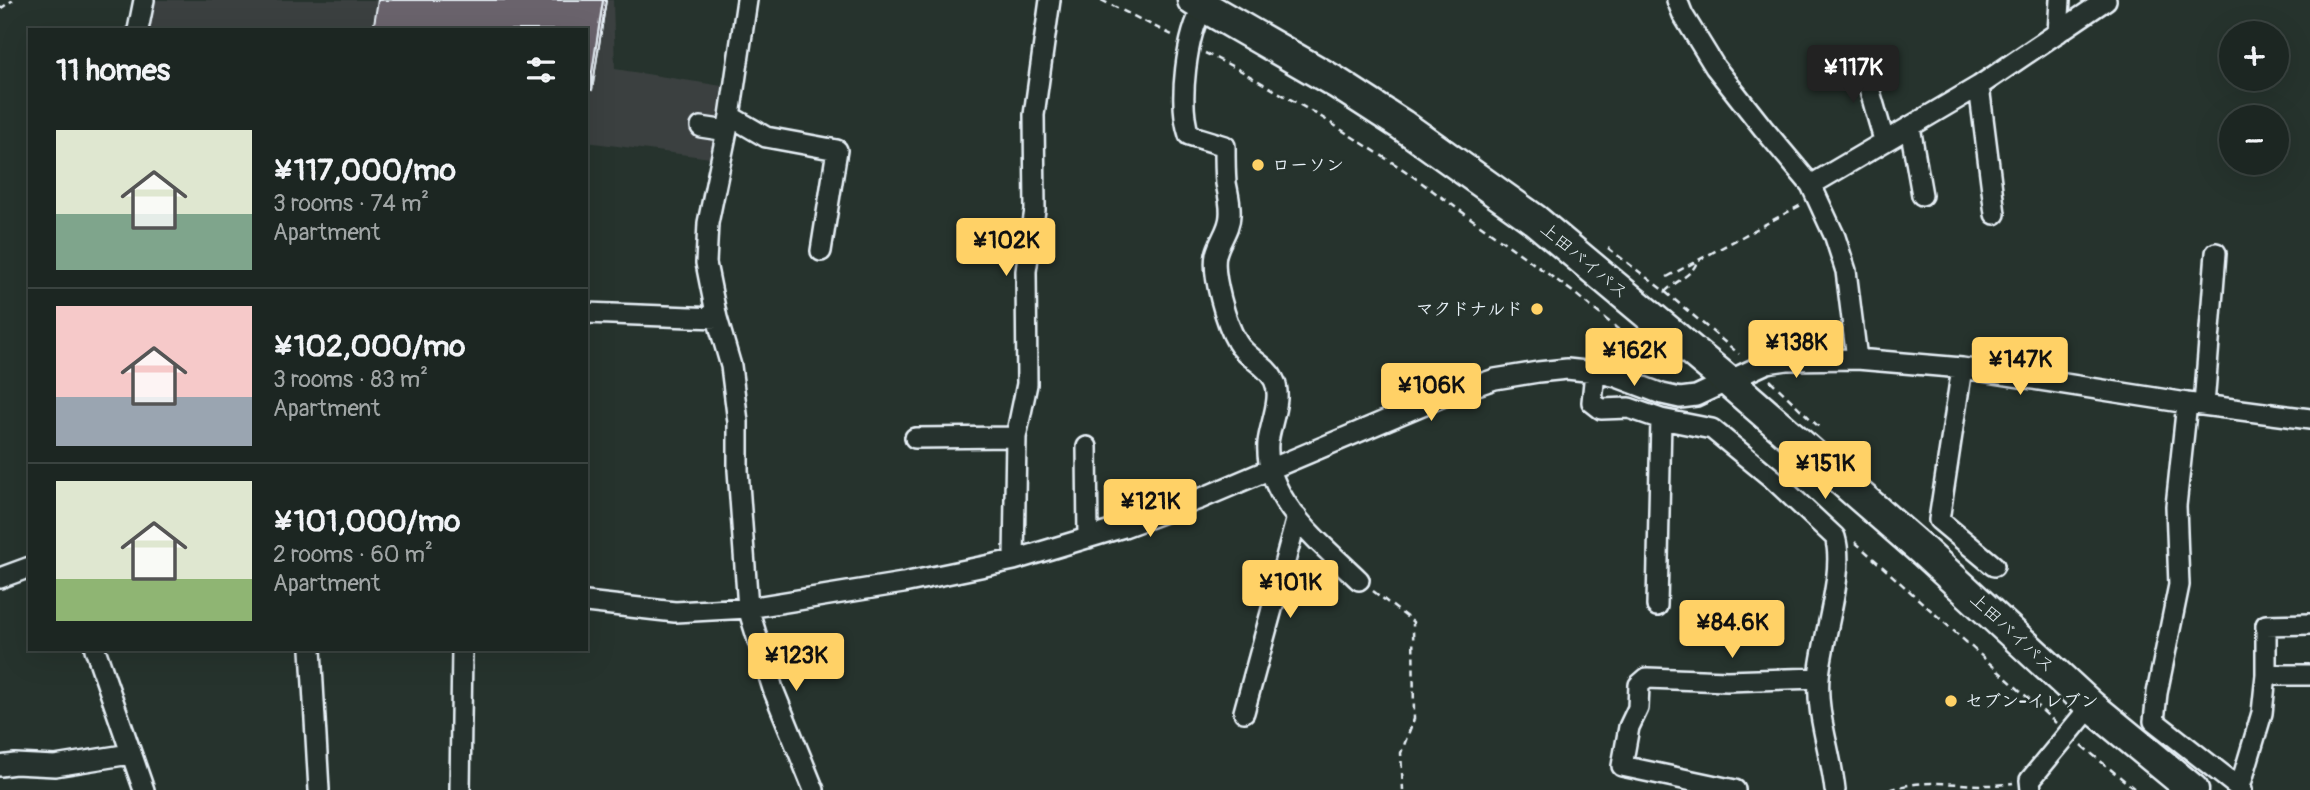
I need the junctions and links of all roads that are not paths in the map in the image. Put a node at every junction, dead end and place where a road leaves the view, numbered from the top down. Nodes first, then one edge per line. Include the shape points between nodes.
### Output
1 (144, 0) edge
2 (747, 0) edge
3 (1050, 0) edge
4 (1677, 0) edge
5 (2060, 0) edge
6 (2106, 0) edge
7 (1196, 2) edge
8 (138, 28) edge
9 (2058, 33) junction
10 (1861, 60) dead end
11 (1979, 86) junction
12 (728, 124) junction
13 (701, 127) dead end
14 (1910, 127) junction
15 (1884, 140) junction
16 (1814, 191) junction
17 (1922, 195) dead end
18 (1996, 214) dead end
19 (821, 251) dead end
20 (2216, 253) dead end
21 (588, 313) edge
22 (717, 318) junction
23 (1857, 359) junction
24 (1593, 363) junction
25 (1962, 368) junction
26 (1728, 381) junction
27 (2195, 404) junction
28 (1661, 419) junction
29 (2310, 419) edge
30 (1016, 437) junction
31 (915, 438) dead end
32 (1087, 447) dead end
33 (1270, 471) junction
34 (1297, 517) junction
35 (1939, 520) junction
36 (1088, 538) junction
37 (1920, 548) junction
38 (1014, 560) junction
39 (1994, 566) dead end
40 (28, 568) edge
41 (0, 578) edge
42 (1359, 580) road end
43 (588, 602) edge
44 (1657, 606) dead end
45 (748, 608) junction
46 (2310, 625) edge
47 (96, 651) edge
48 (311, 651) edge
49 (463, 651) edge
50 (2266, 674) junction
51 (2310, 675) edge
52 (1819, 678) junction
53 (2091, 706) junction
54 (1244, 712) dead end
55 (130, 754) junction
56 (0, 766) edge
57 (2030, 785) edge
58 (2241, 789) edge
59 (144, 790) edge
60 (318, 790) edge
61 (460, 790) edge
62 (814, 790) edge
63 (1735, 790) edge
64 (1835, 790) edge
65 (2193, 790) edge

1 - 8 street
2 - 12 street
3 - 30 street via 1034,115 1035,210 1026,271 1027,384
4 - 16 street via 1715,67
5 - 9 street
6 - 9 street
7 - 26 highway, 上田バイパス via 1337,83 1469,172 1535,220
7 - 33 street via 1185,122 1189,135 1225,146 1230,214 1215,270 1236,341 1274,380 1277,390 1268,440
9 - 11 street
10 - 15 street
11 - 14 street
11 - 18 street
12 - 13 street
12 - 19 street via 766,137 837,150
12 - 22 street via 706,263
14 - 15 street
14 - 17 street
15 - 16 street
16 - 23 street via 1846,271
20 - 27 street
21 - 22 street
22 - 45 street via 731,366 738,422
23 - 25 street
23 - 26 street via 1787,359
24 - 26 street via 1617,377 1679,398 1696,396
24 - 28 street via 1592,402 1601,409 1629,408
24 - 33 street via 1480,383
25 - 27 street
25 - 35 street
26 - 37 highway, 上田バイパス
27 - 29 street
27 - 58 street via 2176,506 2179,585 2154,721
28 - 44 street
28 - 52 street via 1712,429 1835,537 1839,548 1834,597
30 - 31 street
30 - 38 street
32 - 36 street
33 - 34 street
33 - 36 street
34 - 42 street
34 - 54 street
35 - 37 street
35 - 39 street
36 - 38 street
37 - 53 highway, 上田バイパス
38 - 45 street
40 - 41 street
43 - 45 street via 675,612
45 - 62 street via 773,690
46 - 50 street via 2266,625
47 - 55 street
48 - 60 street
49 - 61 street
50 - 51 street
50 - 58 street via 2262,713
52 - 63 street via 1727,681 1656,677 1639,685 1638,708 1629,727 1622,766
52 - 64 street
53 - 57 street
53 - 65 highway, 上田バイパス
55 - 56 street via 55,766
55 - 59 street

